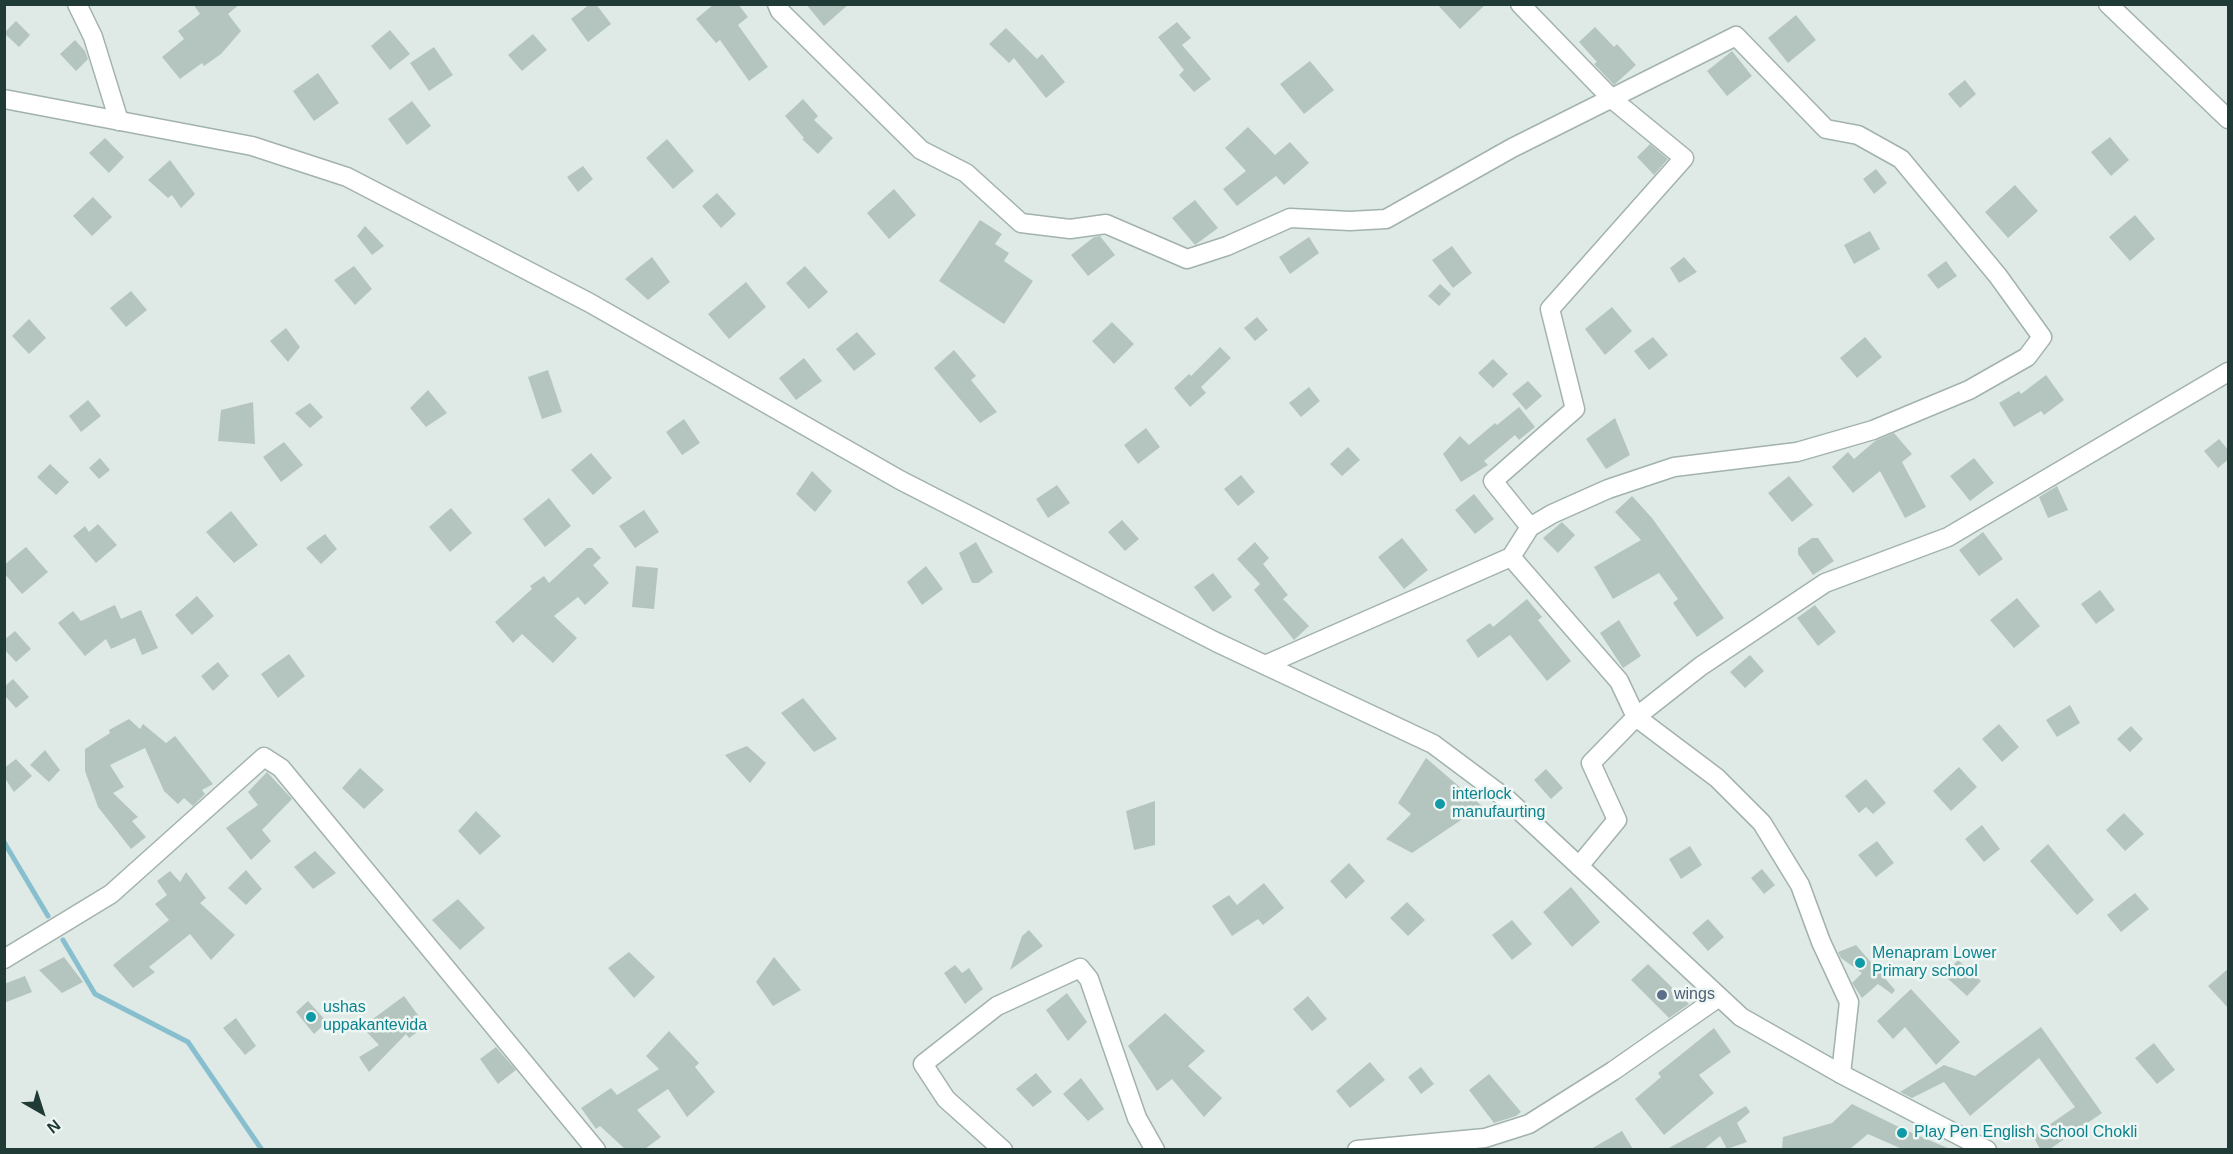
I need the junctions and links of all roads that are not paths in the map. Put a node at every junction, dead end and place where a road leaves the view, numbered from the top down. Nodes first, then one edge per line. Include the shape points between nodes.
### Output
1 (77, 4) edge
2 (777, 4) edge
3 (1520, 4) edge
4 (2108, 4) edge
5 (4, 99) edge
6 (1612, 99) junction
7 (2229, 119) edge
8 (119, 121) junction
9 (2229, 372) edge
10 (1530, 527) junction
11 (1511, 557) junction
12 (1265, 665) junction
13 (1636, 717) junction
14 (1579, 866) junction
15 (4, 959) edge
16 (1719, 997) junction
17 (1841, 1074) junction
18 (596, 1149) edge
19 (1003, 1149) edge
20 (1155, 1149) edge
21 (1357, 1149) edge
22 (1988, 1149) edge

1 - 8 street via 96,45
2 - 6 street via 921,150 966,173 1021,223 1070,229 1106,224 1187,259 1290,218 1386,219 1512,148
3 - 6 street
4 - 7 street
5 - 8 street
6 - 10 street via 1684,158 1550,309 1575,409 1493,481
6 - 10 street via 1736,36 1826,129 1858,135 1901,159 1998,276 2042,337 2027,357 1969,390 1873,430 1797,452 1674,467 1608,489
8 - 12 street via 252,146 347,177 590,303 900,480
9 - 13 street via 1948,537 1825,583 1701,666
10 - 11 street
11 - 12 street
11 - 13 street via 1619,681
12 - 14 street via 1433,744 1508,800
13 - 14 street via 1591,763 1617,820
13 - 17 street via 1717,778 1762,823 1800,885 1849,1002
14 - 16 street
15 - 18 street via 111,894 264,757 281,768
16 - 17 street via 1741,1017
16 - 21 street via 1529,1124 1485,1138
17 - 22 street
19 - 20 street via 946,1099 923,1064 997,1006 1080,968 1089,979 1137,1118

